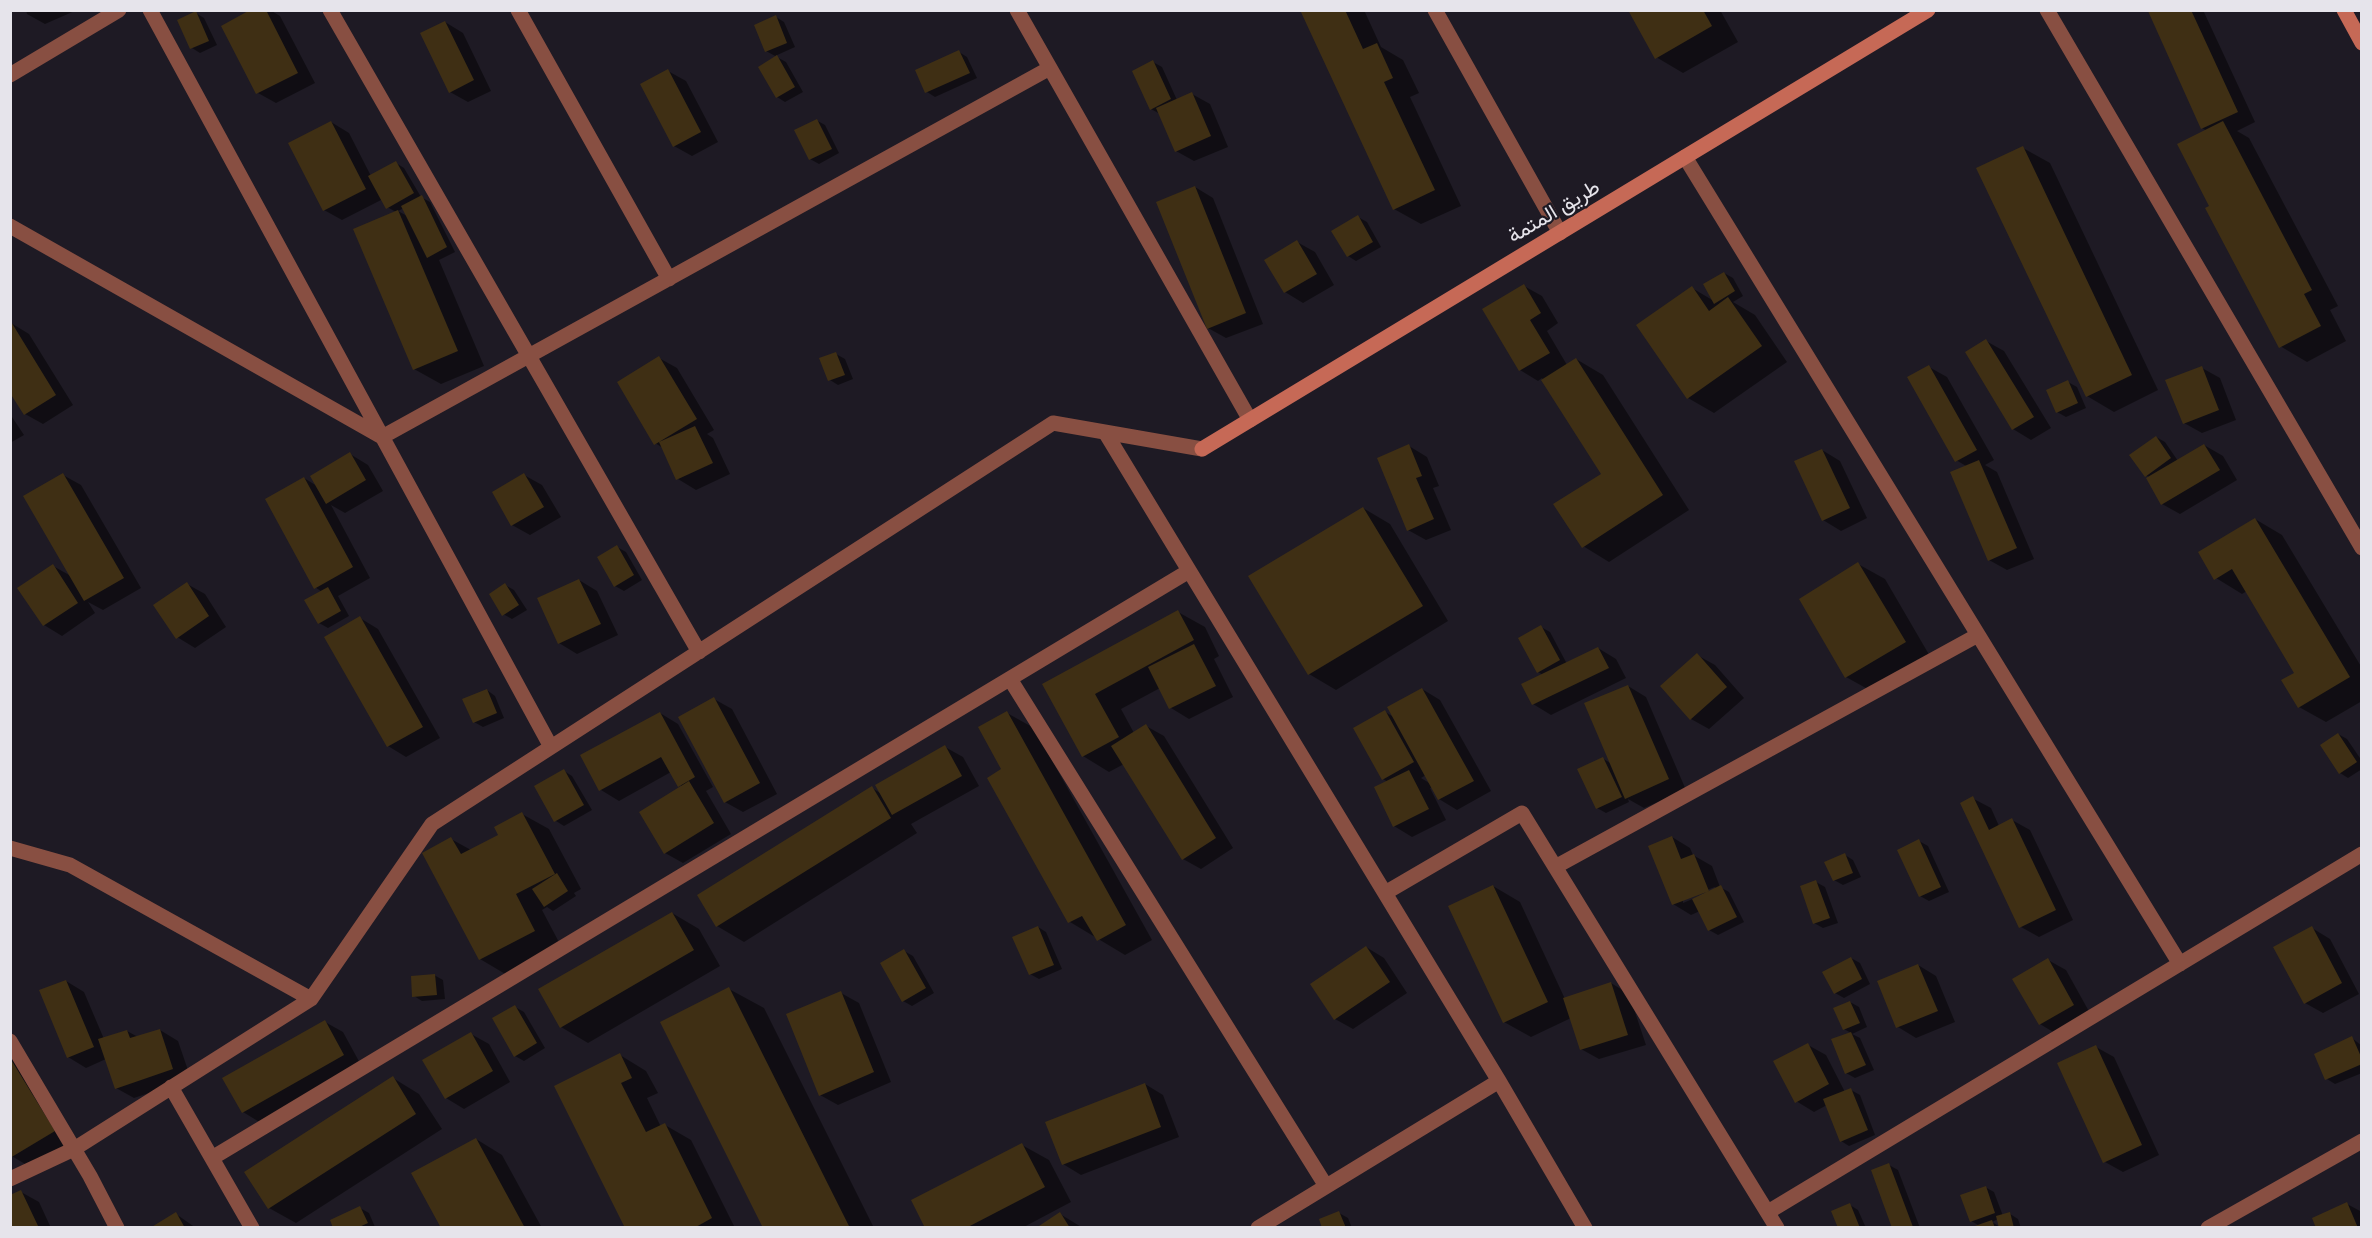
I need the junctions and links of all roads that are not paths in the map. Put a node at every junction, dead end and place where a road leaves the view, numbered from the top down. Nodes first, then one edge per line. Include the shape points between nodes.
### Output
1 (119, 10) edge
2 (150, 10) edge
3 (330, 10) edge
4 (518, 10) edge
5 (1017, 10) edge
6 (1435, 10) edge
7 (1928, 10) edge
8 (2047, 10) edge
9 (2344, 10) edge
10 (2361, 43) edge
11 (1050, 68) junction
12 (10, 75) edge
13 (1685, 157) junction
14 (10, 226) edge
15 (1560, 233) junction
16 (669, 279) junction
17 (529, 356) junction
18 (1250, 420) junction
19 (1105, 432) junction
20 (382, 437) junction
21 (2361, 548) edge
22 (1189, 570) junction
23 (1978, 635) junction
24 (699, 652) junction
25 (1010, 679) junction
26 (551, 747) junction
27 (10, 848) edge
28 (2361, 854) edge
29 (1555, 867) junction
30 (1385, 893) junction
31 (2180, 964) junction
32 (311, 999) junction
33 (10, 1041) edge
34 (1499, 1081) junction
35 (171, 1088) junction
36 (2361, 1141) edge
37 (74, 1149) junction
38 (212, 1158) junction
39 (10, 1179) edge
40 (1326, 1186) junction
41 (1768, 1212) junction
42 (1267, 1225) edge
43 (117, 1227) edge
44 (252, 1227) edge
45 (1585, 1227) edge
46 (1777, 1227) edge
47 (2208, 1227) edge

1 - 12 street
2 - 20 street
3 - 17 street
4 - 16 street
5 - 11 street
6 - 15 street
7 - 13 street, طريق المتمة
8 - 21 street
9 - 10 street
11 - 16 street
11 - 18 street
13 - 15 street, طريق المتمة
13 - 23 street
14 - 20 street
15 - 18 street, طريق المتمة
16 - 17 street
17 - 20 street
17 - 24 street
18 - 19 street, طريق المتمة via 1202,449
19 - 22 street
19 - 24 street via 1053,423
20 - 26 street
22 - 25 street
22 - 30 street
23 - 29 street
23 - 31 street
24 - 26 street
25 - 38 street
25 - 40 street
26 - 32 street via 432,824
27 - 32 street via 70,865
28 - 31 street
29 - 30 street via 1522,813
29 - 41 street
30 - 34 street
31 - 41 street
32 - 35 street
33 - 37 street
34 - 40 street
34 - 45 street
35 - 37 street
35 - 38 street
36 - 47 street
37 - 39 street
37 - 43 street
38 - 44 street
40 - 42 street
41 - 46 street

